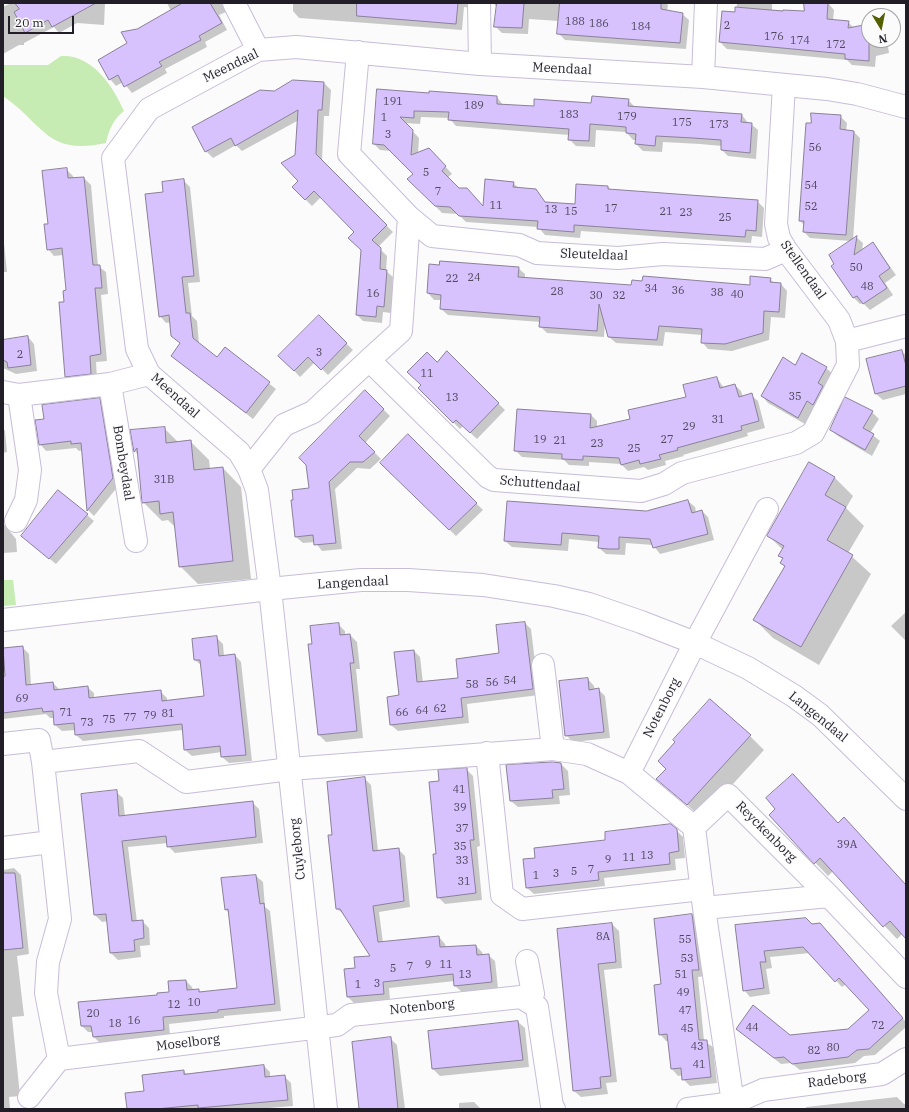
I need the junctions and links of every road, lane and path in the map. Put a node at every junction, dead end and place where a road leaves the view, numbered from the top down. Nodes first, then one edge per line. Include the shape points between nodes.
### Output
1 (234, 3) edge
2 (478, 3) edge
3 (706, 3) edge
4 (258, 50) junction
5 (358, 52) junction
6 (480, 64) junction
7 (703, 77) junction
8 (784, 86) junction
9 (906, 107) edge
10 (409, 217) junction
11 (786, 250) junction
12 (906, 326) edge
13 (847, 341) junction
14 (369, 360) junction
15 (149, 374) junction
16 (110, 384) junction
17 (11, 393) edge
18 (249, 469) junction
19 (767, 509) dead end
20 (16, 521) dead end
21 (136, 541) dead end
22 (270, 589) junction
23 (3, 620) edge
24 (695, 643) junction
25 (543, 665) dead end
26 (3, 744) edge
27 (553, 749) junction
28 (487, 753) junction
29 (43, 762) junction
30 (290, 769) junction
31 (628, 774) junction
32 (906, 799) edge
33 (694, 827) junction
34 (51, 842) junction
35 (3, 848) edge
36 (829, 896) junction
37 (703, 899) junction
38 (527, 961) dead end
39 (906, 977) edge
40 (529, 1002) junction
41 (317, 1028) junction
42 (59, 1059) junction
43 (906, 1059) edge
44 (29, 1097) dead end
45 (764, 1099) edge
46 (733, 1103) junction
47 (326, 1109) edge
48 (554, 1109) edge
49 (688, 1109) edge

1 - 4 street
2 - 6 street
3 - 7 street
4 - 5 street, Meendaal via 296,47
4 - 15 street, Meendaal via 149,108 113,158 138,349
5 - 6 street, Meendaal
5 - 10 street, Sleuteldaal via 349,154
6 - 7 street, Meendaal
7 - 8 street, Meendaal
8 - 9 street, Meendaal via 857,94
8 - 11 street, Stellendaal via 776,224
10 - 11 street, Sleuteldaal via 432,236 519,245 537,253 618,258 663,254 765,259
10 - 14 street via 401,331
11 - 13 street, Stellendaal via 839,320
12 - 13 street
13 - 14 street, Schuttendaal via 848,365 813,433 796,444 682,473 664,484 641,491 494,480
14 - 18 street via 313,412 284,425
15 - 16 street
15 - 18 street, Meendaal via 239,452
16 - 17 street
16 - 21 street, Bombeydaal
17 - 20 street via 30,470 26,500
18 - 22 street, Meendaal via 257,490
19 - 24 street
22 - 23 street, Langendaal
22 - 24 street, Langendaal via 361,580 483,585 589,604
22 - 30 street, Cuyleborg
24 - 31 street, Notenborg
24 - 32 street, Langendaal via 748,668 794,696 826,720
25 - 27 street
26 - 29 street via 39,740
27 - 28 street
27 - 31 street via 587,754
28 - 30 street
28 - 37 street via 502,895 522,909
29 - 30 street via 139,751 186,782
29 - 34 street
30 - 41 street, Cuyleborg
31 - 33 street
33 - 36 street, Reyckenborg via 728,794
33 - 37 street
34 - 35 street
34 - 42 street via 60,919 48,962 46,992
36 - 37 street
36 - 39 street, Reyckenborg
37 - 46 street
38 - 40 street via 533,994
40 - 41 street, Notenborg via 521,997 351,1015 337,1025
40 - 48 street via 537,1008
41 - 42 street, Moselborg
41 - 47 street, Cuyleborg
42 - 44 street
43 - 45 street, Radeborg via 882,1074
45 - 46 street, Radeborg
46 - 49 street, Radeborg

